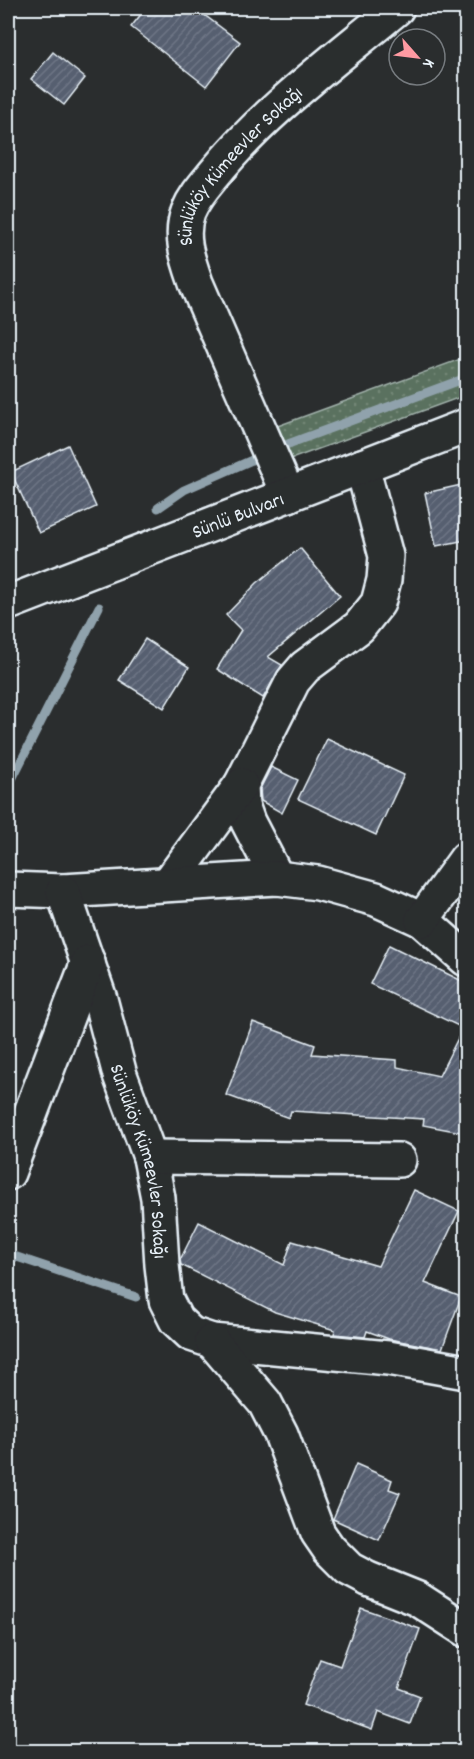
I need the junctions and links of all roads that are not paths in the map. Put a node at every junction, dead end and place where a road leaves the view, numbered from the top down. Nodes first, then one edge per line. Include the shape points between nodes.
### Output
1 (397, 8) edge
2 (466, 426) edge
3 (362, 466) junction
4 (288, 495) junction
5 (8, 603) edge
6 (241, 785) junction
7 (466, 859) edge
8 (277, 878) junction
9 (168, 883) junction
10 (8, 889) edge
11 (63, 891) junction
12 (422, 920) junction
13 (466, 959) edge
14 (88, 962) junction
15 (150, 1157) junction
16 (399, 1160) dead end
17 (8, 1173) edge
18 (212, 1341) junction
19 (466, 1372) edge
20 (466, 1630) edge

1 - 4 street, Sünlüköy Kümeevler Sokağı via 264,121 226,159 188,212 184,231 186,254 196,283
2 - 3 street, Sünlü Bulvarı
3 - 4 street, Sünlü Bulvarı
3 - 6 street via 386,556 378,603 360,627 305,667 293,681
4 - 5 street, Sünlü Bulvarı
6 - 8 street via 248,822
6 - 9 street
7 - 12 street
8 - 9 street
8 - 12 street via 318,882 376,899
9 - 11 street
10 - 11 street
11 - 14 street, Sünlüköy Kümeevler Sokağı
12 - 13 street
14 - 15 street, Sünlüköy Kümeevler Sokağı via 120,1075
14 - 17 street
15 - 16 street
15 - 18 street, Sünlüköy Kümeevler Sokağı via 158,1198 166,1300 176,1320 192,1334
18 - 19 street, Sünlüköy Kümeevler Sokağı via 388,1358
18 - 20 street, Sünlüköy Kümeevler Sokağı via 265,1403 281,1434 318,1533 329,1549 348,1569 418,1599

